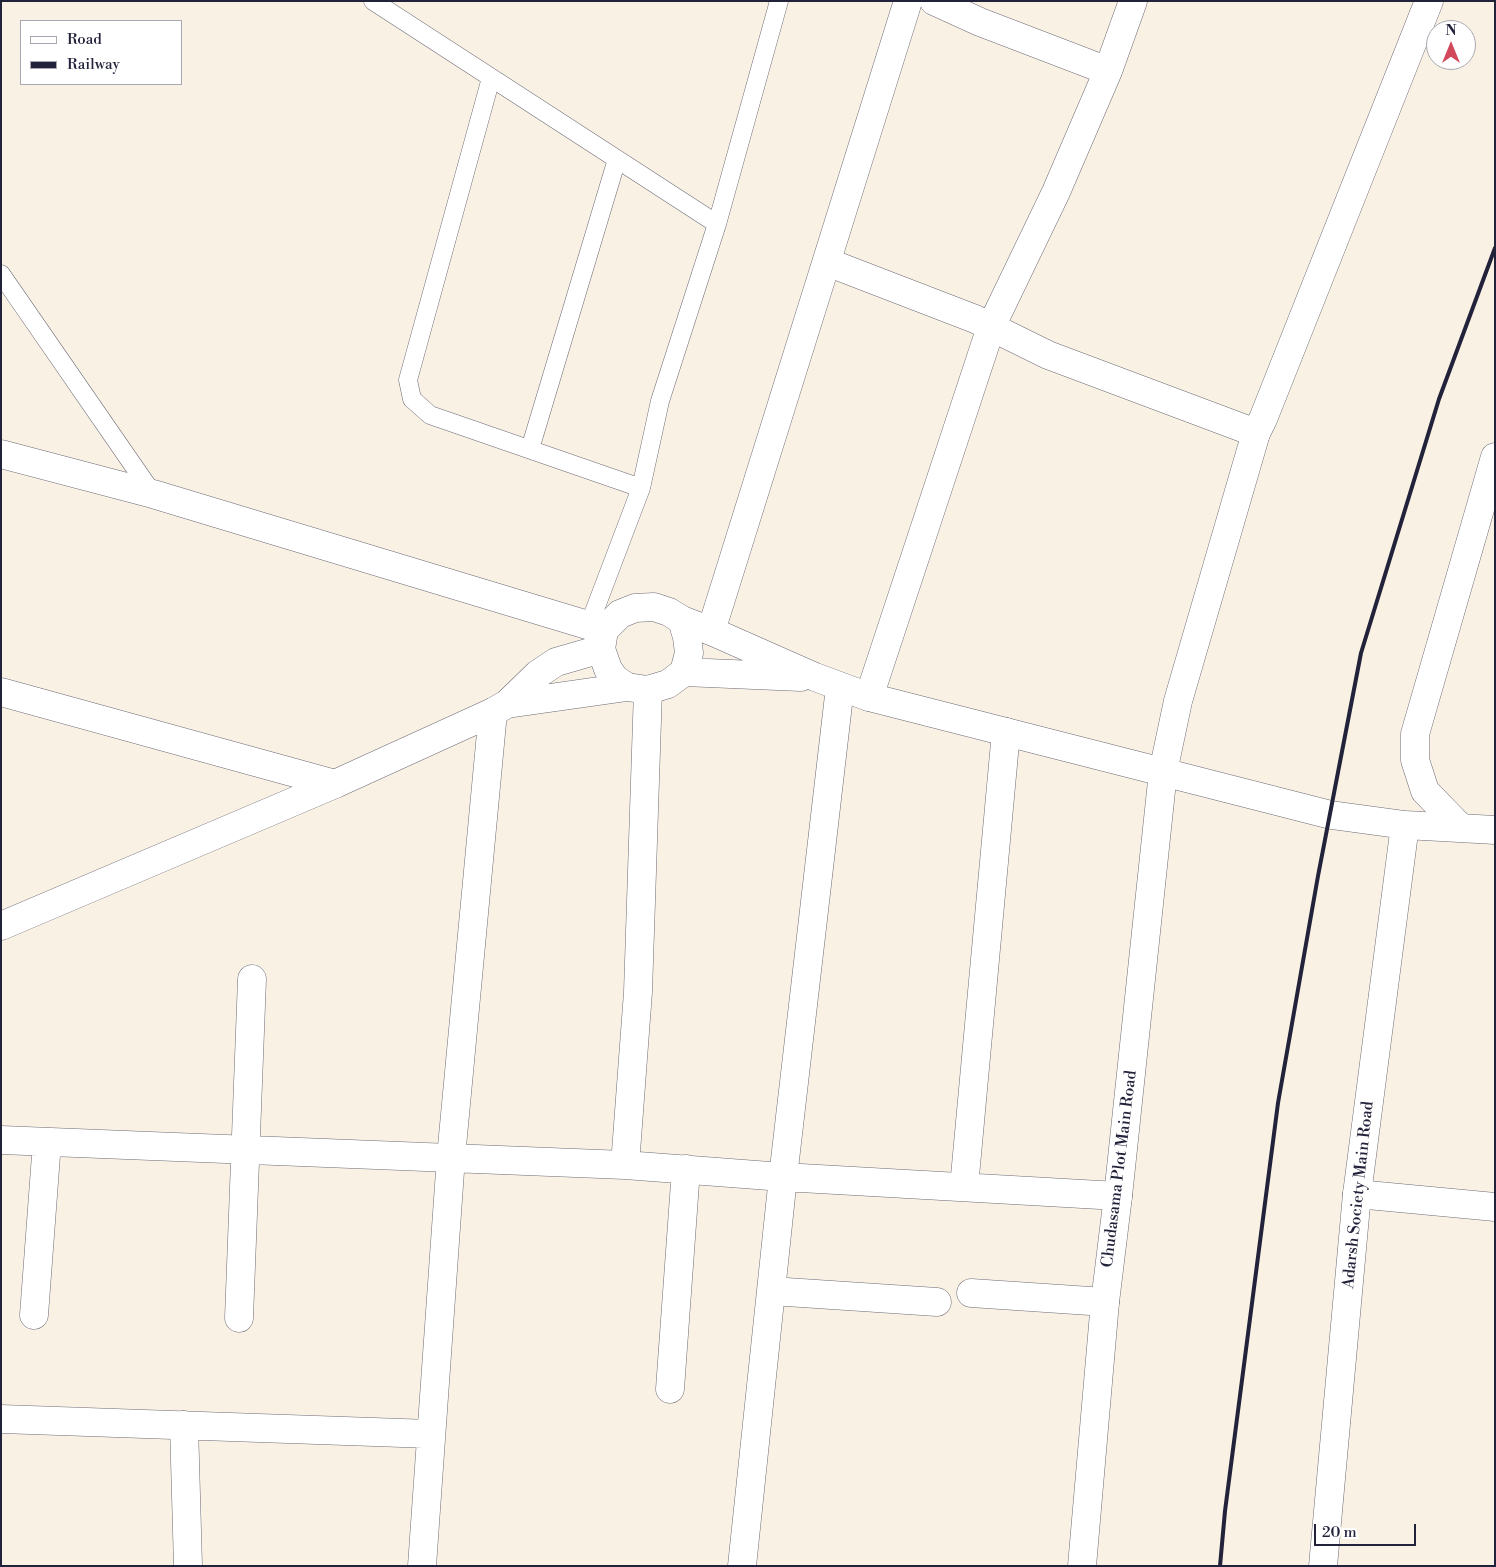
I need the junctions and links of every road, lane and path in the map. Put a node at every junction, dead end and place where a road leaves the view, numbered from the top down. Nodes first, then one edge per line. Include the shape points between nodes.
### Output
1 (373, 1) edge
2 (779, 1) edge
3 (908, 1) edge
4 (934, 1) edge
5 (1133, 1) edge
6 (1429, 1) edge
7 (1108, 72) junction
8 (491, 78) junction
9 (617, 159) junction
10 (717, 224) junction
11 (828, 262) junction
12 (1, 274) edge
13 (991, 327) junction
14 (1256, 433) junction
15 (530, 449) junction
16 (1, 454) edge
17 (1495, 457) edge
18 (641, 488) junction
19 (153, 494) junction
20 (682, 620) junction
21 (711, 631) junction
22 (598, 635) junction
23 (684, 672) junction
24 (815, 678) junction
25 (840, 687) junction
26 (638, 689) junction
27 (1, 692) edge
28 (869, 697) junction
29 (500, 708) junction
30 (1006, 732) junction
31 (1163, 772) junction
32 (335, 784) junction
33 (1405, 825) junction
34 (1460, 827) junction
35 (1495, 830) edge
36 (1, 926) edge
37 (252, 979) dead end
38 (1, 1140) edge
39 (47, 1142) junction
40 (246, 1150) junction
41 (451, 1158) junction
42 (625, 1165) junction
43 (686, 1170) junction
44 (783, 1177) junction
45 (964, 1187) junction
46 (1357, 1194) junction
47 (1118, 1196) junction
48 (1495, 1207) edge
49 (771, 1291) junction
50 (971, 1293) dead end
51 (937, 1302) dead end
52 (1105, 1302) junction
53 (34, 1315) dead end
54 (239, 1318) dead end
55 (670, 1389) dead end
56 (1, 1419) edge
57 (184, 1425) junction
58 (431, 1434) junction
59 (188, 1566) edge
60 (422, 1566) edge
61 (742, 1566) edge
62 (1082, 1566) edge
63 (1324, 1566) edge

1 - 8 lane
2 - 10 lane
3 - 11 street
4 - 7 street
5 - 7 street
6 - 14 street, Chudasama Plot Main Road
7 - 13 street via 1056,192
8 - 9 lane
8 - 15 lane via 408,380 412,399 430,415
9 - 10 lane
9 - 15 lane
10 - 18 lane via 660,401
11 - 13 street
11 - 21 street
12 - 19 lane
13 - 14 street via 1048,355
13 - 28 street
14 - 31 street, Chudasama Plot Main Road via 1178,701
15 - 18 lane
16 - 19 street
17 - 34 street via 1415,734 1415,760 1425,791
18 - 22 lane
19 - 22 street
20 - 21 street
20 - 22 street via 654,607 635,608 620,614
20 - 23 street via 689,653
21 - 24 street
22 - 26 street via 608,670 615,679
22 - 29 street via 538,674
23 - 24 street
23 - 26 street via 668,684
24 - 25 street
25 - 28 street
25 - 44 street
26 - 29 street
26 - 42 street via 638,992
27 - 32 street
28 - 30 street
29 - 32 street
29 - 41 street
30 - 31 street
30 - 45 street
31 - 33 street via 1331,815
31 - 47 street, Chudasama Plot Main Road
32 - 36 street
33 - 34 street
33 - 46 street, Adarsh Society Main Road
34 - 35 street
37 - 40 street
38 - 39 street
39 - 40 street
39 - 53 street
40 - 41 street
40 - 54 street
41 - 42 street
41 - 58 street
42 - 43 street
43 - 44 street
43 - 55 street
44 - 45 street
44 - 49 street
45 - 47 street
46 - 48 street
46 - 63 street, Adarsh Society Main Road
47 - 52 street, Chudasama Plot Main Road
49 - 51 street
49 - 61 street
50 - 52 street
52 - 62 street, Chudasama Plot Main Road
56 - 57 street
57 - 58 street
57 - 59 street
58 - 60 street

